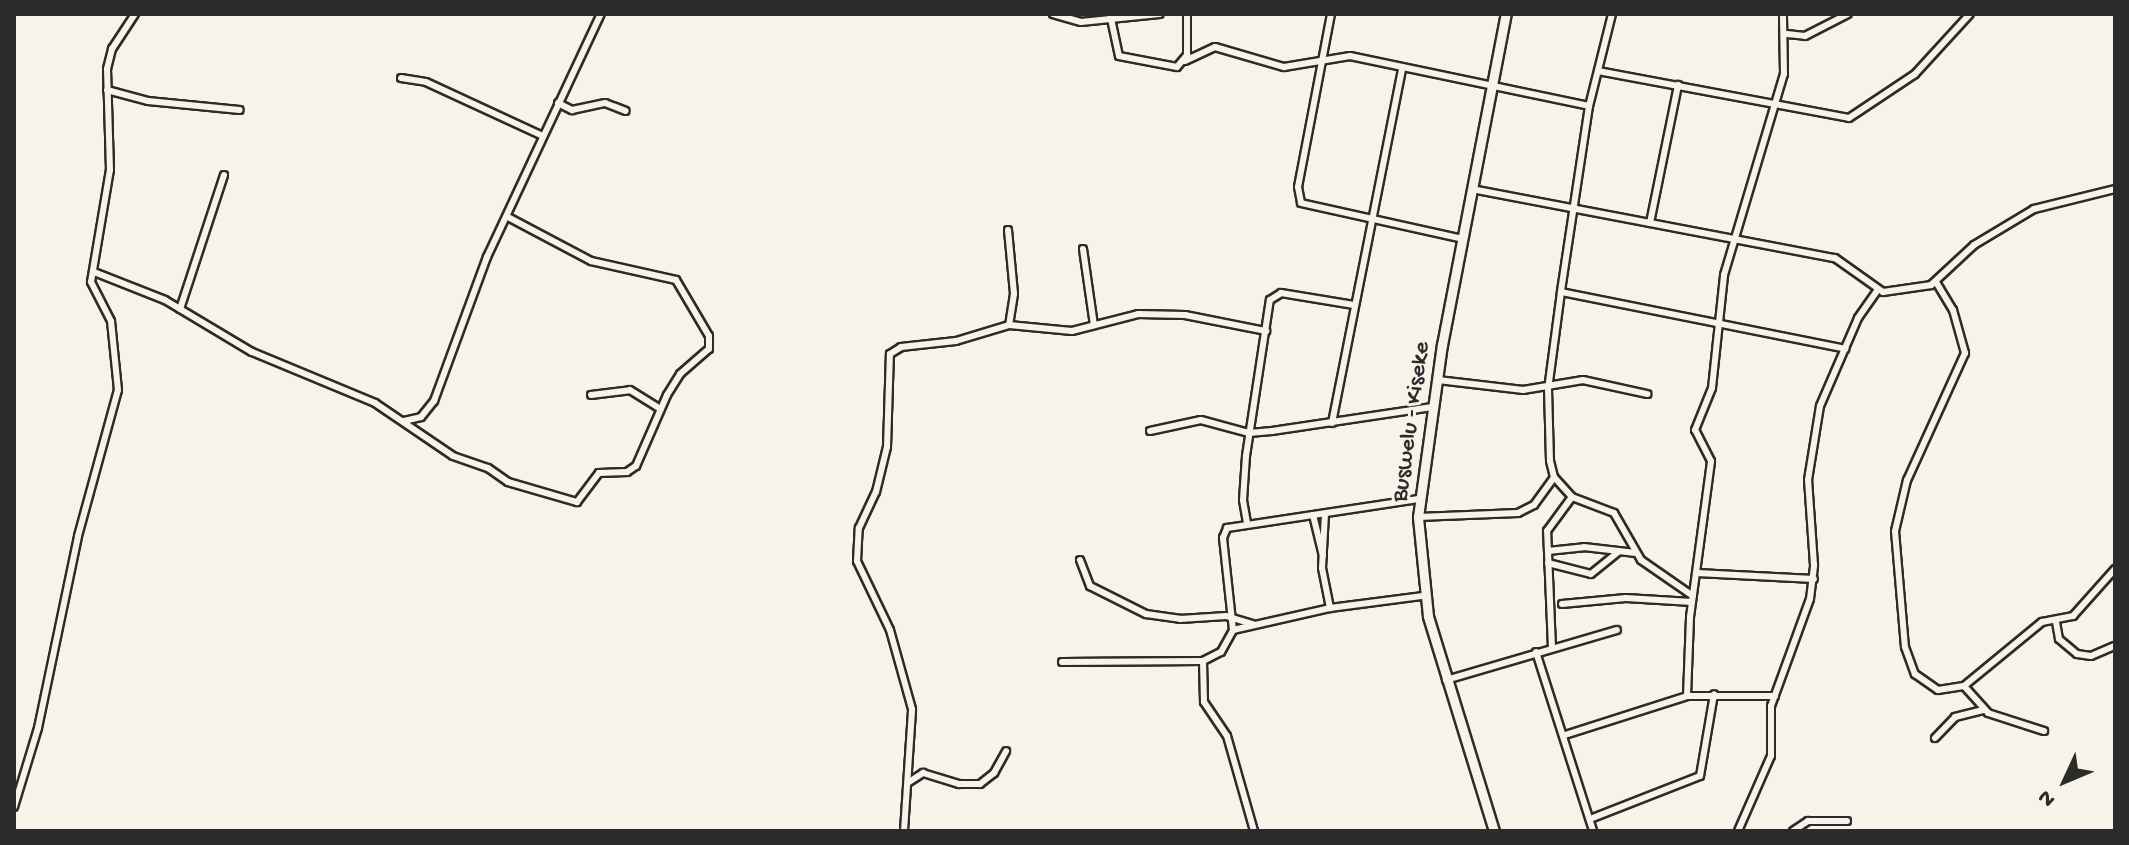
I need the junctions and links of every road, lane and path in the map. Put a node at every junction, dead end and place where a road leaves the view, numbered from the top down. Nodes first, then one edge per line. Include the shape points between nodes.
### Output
1 (135, 14) edge
2 (601, 14) edge
3 (1053, 14) edge
4 (1160, 14) edge
5 (1187, 14) edge
6 (1331, 14) edge
7 (1506, 14) edge
8 (1612, 14) edge
9 (1783, 14) edge
10 (1848, 14) edge
11 (1970, 14) edge
12 (1110, 17) edge
13 (1787, 34) junction
14 (1185, 61) junction
15 (1325, 63) junction
16 (1402, 68) junction
17 (1598, 71) junction
18 (401, 78) dead end
19 (1491, 84) junction
20 (1678, 85) junction
21 (107, 90) junction
22 (1773, 102) junction
23 (558, 103) junction
24 (1589, 106) junction
25 (240, 110) dead end
26 (626, 111) dead end
27 (543, 136) junction
28 (224, 175) dead end
29 (1472, 189) junction
30 (2115, 189) edge
31 (1573, 208) junction
32 (508, 217) junction
33 (1370, 221) junction
34 (1650, 223) junction
35 (1008, 230) dead end
36 (1463, 239) junction
37 (1735, 240) junction
38 (1083, 249) dead end
39 (94, 272) junction
40 (1936, 282) junction
41 (1877, 291) junction
42 (1561, 292) junction
43 (1354, 305) junction
44 (180, 309) junction
45 (1715, 322) junction
46 (1009, 325) junction
47 (1094, 325) junction
48 (1266, 331) junction
49 (1845, 349) junction
50 (1438, 380) junction
51 (1548, 389) junction
52 (1647, 394) dead end
53 (591, 395) dead end
54 (1432, 407) junction
55 (660, 409) junction
56 (403, 422) junction
57 (1332, 423) junction
58 (1150, 431) dead end
59 (1249, 433) junction
60 (1554, 477) junction
61 (1572, 497) junction
62 (1419, 499) junction
63 (1325, 514) junction
64 (1313, 515) junction
65 (1418, 517) junction
66 (1247, 523) junction
67 (1548, 551) junction
68 (1618, 552) junction
69 (1636, 553) junction
70 (1323, 556) junction
71 (1080, 560) dead end
72 (1548, 563) junction
73 (2115, 569) edge
74 (1697, 573) junction
75 (1814, 579) junction
76 (1423, 596) junction
77 (1692, 599) junction
78 (1562, 604) dead end
79 (1330, 608) junction
80 (1232, 617) junction
81 (2056, 622) junction
82 (1253, 624) junction
83 (1233, 630) junction
84 (1617, 630) dead end
85 (2115, 646) edge
86 (1552, 648) junction
87 (1536, 652) junction
88 (1203, 661) junction
89 (1062, 662) dead end
90 (1446, 680) junction
91 (1964, 686) junction
92 (1714, 694) junction
93 (1687, 696) junction
94 (1775, 696) junction
95 (1984, 710) junction
96 (2044, 731) dead end
97 (1565, 735) junction
98 (1935, 738) dead end
99 (1006, 751) dead end
100 (907, 785) junction
101 (14, 807) edge
102 (1590, 819) junction
103 (1847, 821) dead end
104 (904, 831) edge
105 (1254, 831) edge
106 (1494, 831) edge
107 (1593, 831) edge
108 (1738, 831) edge
109 (1793, 831) edge

1 - 21 street via 109,56
2 - 23 street
3 - 12 street via 1081,22
4 - 12 street
5 - 14 street
6 - 15 street
7 - 19 main road, Buswelu - Kiseke
8 - 17 street
9 - 13 street
10 - 13 street via 1805,36
11 - 22 street via 1915,74 1890,87 1856,117 1836,118
12 - 14 street via 1115,48 1126,61 1177,67
13 - 22 street via 1784,74
14 - 15 street via 1215,47 1284,67
15 - 16 street via 1350,56
15 - 33 street via 1297,196 1309,207
16 - 19 street
16 - 33 street
17 - 20 street
17 - 24 street
18 - 27 street via 426,82
19 - 24 street
19 - 29 main road, Buswelu - Kiseke
20 - 22 street
20 - 34 street
21 - 25 street via 148,101
21 - 39 street via 110,170
22 - 37 street
23 - 26 street via 572,110 601,103
23 - 27 street
24 - 31 street
27 - 32 street
28 - 44 street
29 - 31 street
29 - 36 main road, Buswelu - Kiseke
30 - 40 street via 2018,216 1974,245
31 - 34 street
31 - 42 street
32 - 55 street via 591,261 678,281 710,344 680,374
32 - 56 street via 463,312 434,401 421,417
33 - 36 street
33 - 43 street
34 - 37 street
35 - 46 street via 1014,294
36 - 50 main road, Buswelu - Kiseke
37 - 41 street via 1835,258
37 - 45 street
38 - 47 street
39 - 44 street
39 - 101 street via 91,285 111,321 116,345 118,390 78,536 38,728
40 - 41 street
40 - 91 street via 1953,310 1965,353 1907,480 1895,531 1896,561 1905,647 1915,674 1938,690
41 - 49 street
42 - 45 street
42 - 51 street
43 - 48 street via 1281,293 1270,300
43 - 57 street
44 - 56 street via 252,352 362,396
45 - 49 street
45 - 74 street via 1712,388 1695,430 1711,461
46 - 47 street via 1072,331
46 - 100 street via 956,341 901,347 889,358 887,447 876,492 859,528 857,561 890,630 908,692 913,724
47 - 48 street via 1161,313
48 - 59 street
49 - 75 street via 1820,406 1808,480
50 - 51 street
50 - 54 main road, Buswelu - Kiseke
51 - 52 street via 1572,380
51 - 60 street
53 - 55 street via 630,390
54 - 57 street
54 - 62 main road, Buswelu - Kiseke
55 - 56 street via 636,466 627,472 599,473 577,502 508,482 445,452
57 - 59 street
58 - 59 street via 1201,420
59 - 66 street via 1243,500
60 - 61 street
60 - 65 street via 1534,505 1518,513
61 - 67 street via 1549,524
61 - 69 street via 1614,513
62 - 63 street
62 - 65 main road, Buswelu - Kiseke
63 - 64 street
63 - 70 street
64 - 66 street
64 - 70 street
65 - 76 main road, Buswelu - Kiseke
66 - 80 street via 1227,528 1223,538
67 - 68 street via 1584,547
67 - 72 street
68 - 69 street
68 - 72 street via 1591,574
69 - 77 street
70 - 79 street
71 - 80 street via 1090,586 1146,614
72 - 86 street
73 - 81 street via 2073,616
74 - 75 street
74 - 77 street
75 - 94 street
76 - 79 street
76 - 90 main road, Buswelu - Kiseke
77 - 78 street
77 - 93 street
79 - 82 street
80 - 82 street
80 - 83 street
81 - 85 street via 2059,639 2077,654 2091,656
81 - 91 street via 2042,622
82 - 83 street
83 - 88 street via 1221,652
84 - 86 street
86 - 87 street
87 - 90 street
87 - 97 street
88 - 89 street
88 - 105 street via 1204,702 1227,736
90 - 106 main road, Buswelu - Kiseke
91 - 95 street
92 - 93 street
92 - 94 street
92 - 102 street via 1700,776
93 - 97 street
94 - 108 street via 1771,756
95 - 96 street
95 - 98 street via 1955,717
97 - 102 street
99 - 100 street via 994,773 980,784 923,773
100 - 104 street
102 - 107 street
103 - 109 street via 1808,821

